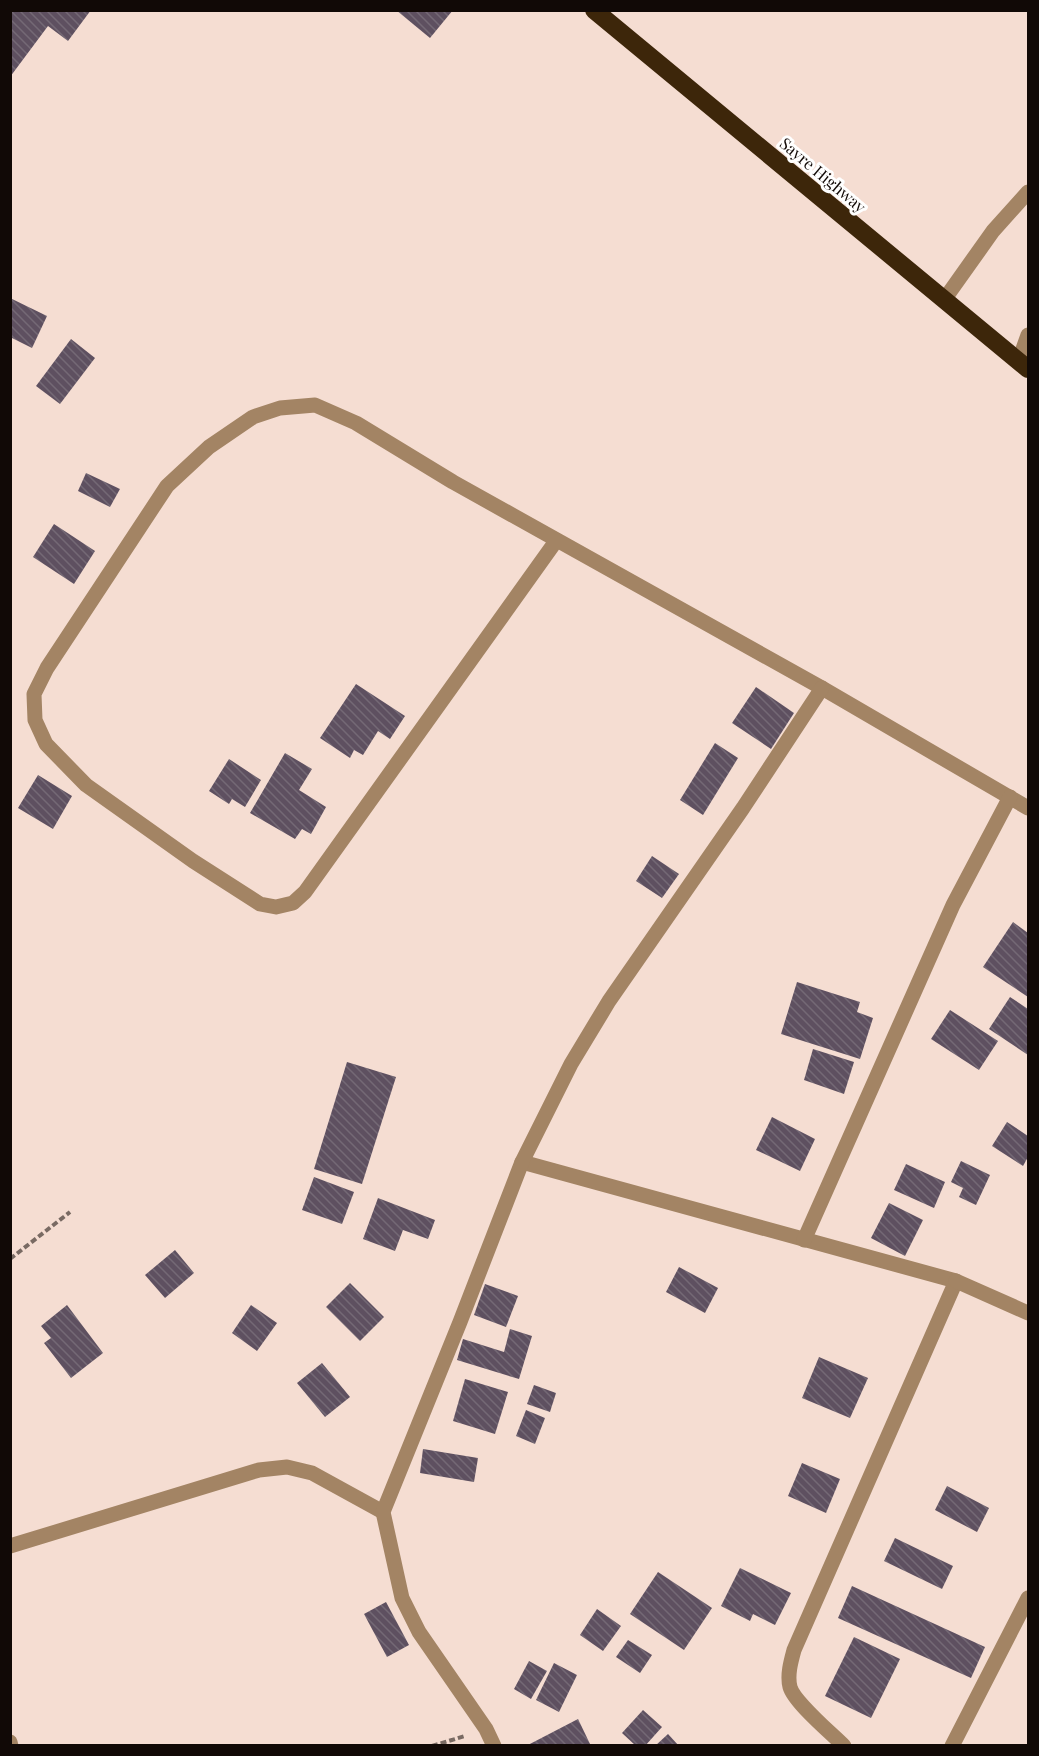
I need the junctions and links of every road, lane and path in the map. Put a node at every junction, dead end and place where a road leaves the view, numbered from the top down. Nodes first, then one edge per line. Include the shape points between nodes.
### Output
1 (594, 10) edge
2 (1029, 192) edge
3 (944, 300) junction
4 (1029, 335) edge
5 (1024, 364) edge
6 (556, 541) junction
7 (822, 688) junction
8 (1010, 796) junction
9 (1029, 808) edge
10 (522, 1162) junction
11 (70, 1212) dead end
12 (804, 1240) junction
13 (10, 1259) edge
14 (956, 1281) junction
15 (1029, 1313) edge
16 (383, 1512) junction
17 (10, 1546) edge
18 (1029, 1598) edge
19 (486, 1730) junction
20 (432, 1746) edge
21 (494, 1746) edge
22 (843, 1746) edge
23 (952, 1746) edge

1 - 3 highway, Sayre Highway
2 - 3 street via 993,231
3 - 5 highway, Sayre Highway
4 - 5 street
6 - 6 street via 356,423 315,405 280,408 253,417 208,447 167,486 47,668 34,694 35,720 46,744 86,785 260,904 276,907 293,903 311,884
6 - 7 street
7 - 8 street
7 - 10 street via 609,1001 571,1064
8 - 9 street
8 - 12 street via 953,905
10 - 12 street
10 - 16 street
11 - 13 path
12 - 14 street
14 - 15 street
14 - 22 street via 794,1650 789,1670 790,1688 797,1700
16 - 17 street via 312,1473 287,1467 259,1470
16 - 19 street via 402,1598 419,1632
18 - 23 street
19 - 20 path
19 - 21 street

